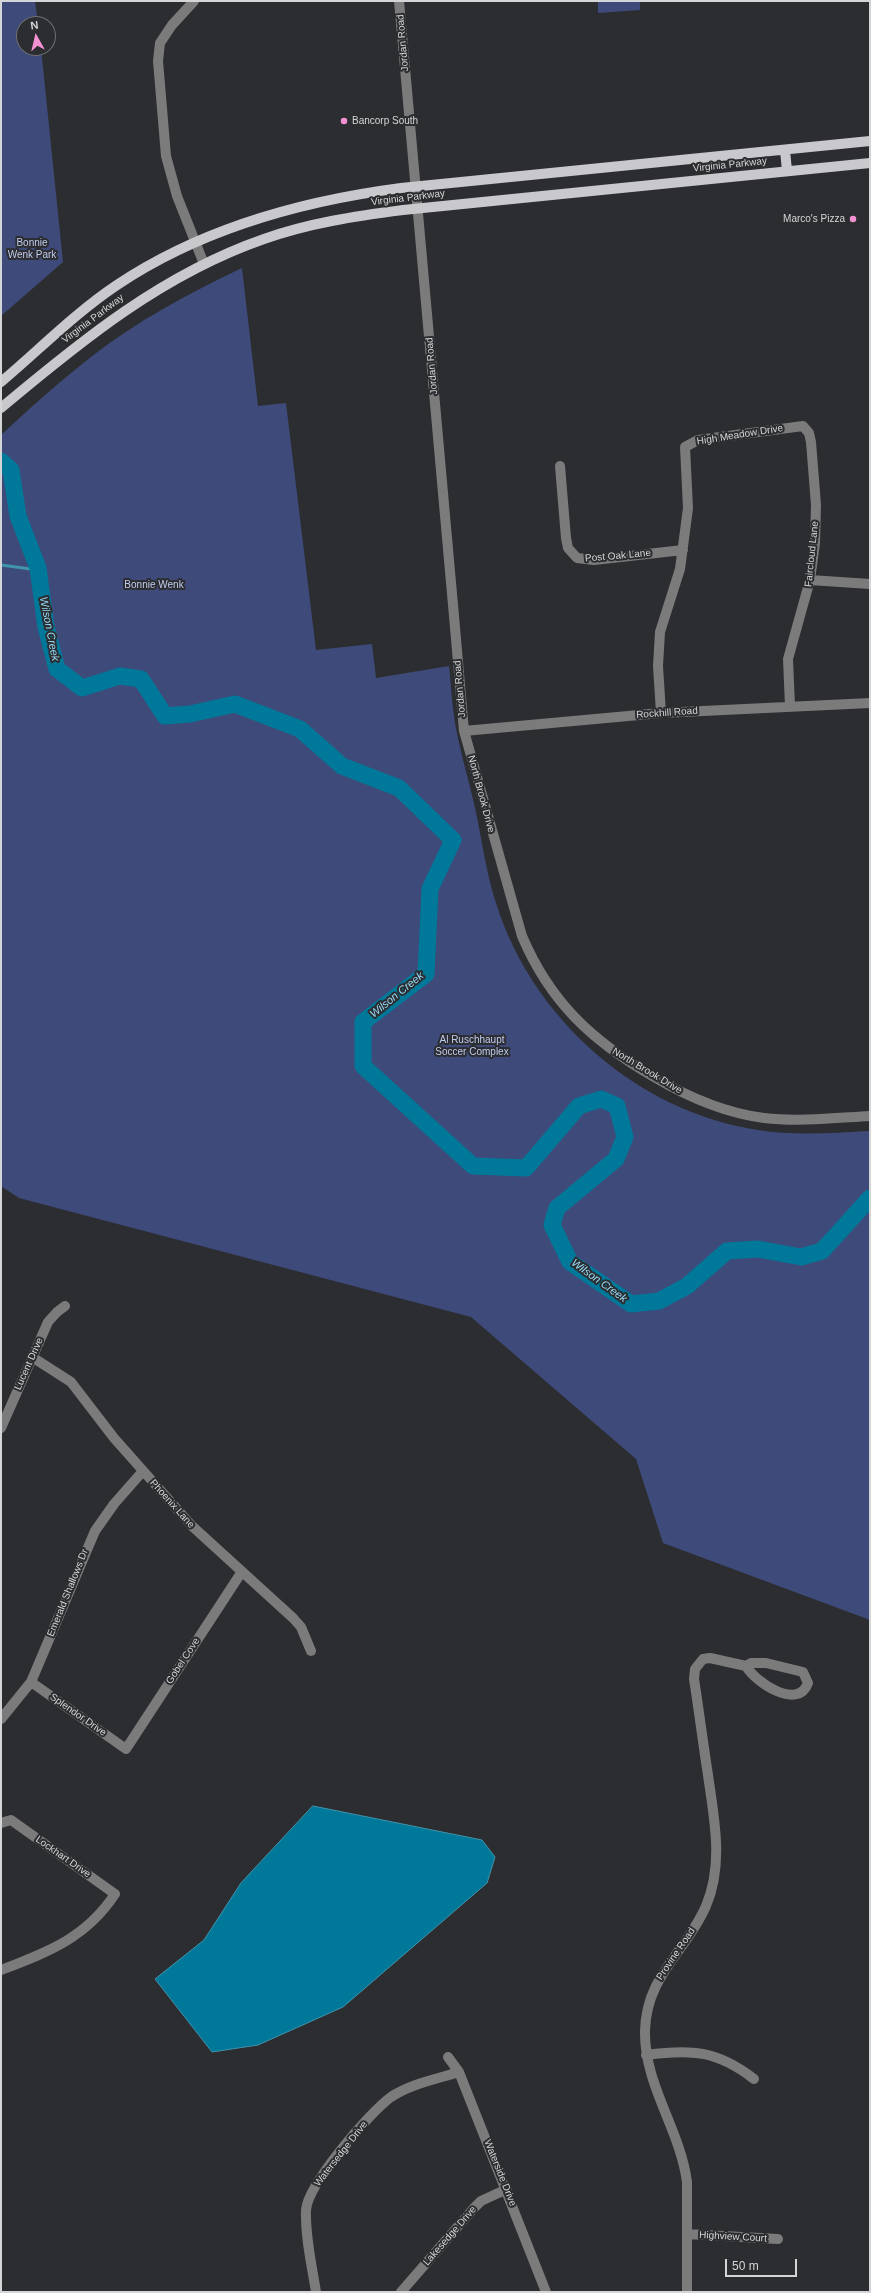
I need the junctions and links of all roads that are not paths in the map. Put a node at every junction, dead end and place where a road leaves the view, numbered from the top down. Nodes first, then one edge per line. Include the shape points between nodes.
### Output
1 (194, 1) edge
2 (399, 1) edge
3 (870, 141) edge
4 (785, 150) junction
5 (870, 163) edge
6 (786, 171) junction
7 (416, 187) junction
8 (418, 208) junction
9 (195, 243) junction
10 (204, 264) junction
11 (1, 382) edge
12 (1, 408) edge
13 (803, 426) joint
14 (560, 466) dead end
15 (683, 550) junction
16 (810, 580) junction
17 (870, 584) edge
18 (870, 703) edge
19 (790, 706) junction
20 (661, 713) junction
21 (464, 731) junction
22 (870, 1116) edge
23 (65, 1306) dead end
24 (32, 1357) junction
25 (1, 1428) edge
26 (143, 1471) junction
27 (241, 1572) junction
28 (311, 1651) dead end
29 (746, 1666) junction
30 (31, 1682) junction
31 (1, 1719) edge
32 (126, 1748) joint
33 (6, 1821) edge
34 (1, 1970) edge
35 (646, 2055) junction
36 (448, 2057) dead end
37 (459, 2072) junction
38 (754, 2079) dead end
39 (507, 2189) junction
40 (687, 2234) junction
41 (778, 2239) dead end
42 (316, 2292) edge
43 (401, 2292) edge
44 (546, 2292) edge
45 (687, 2292) edge

1 - 9 street via 160,43 158,60 166,156 177,196
2 - 7 street, Jordan Road
3 - 4 main road, Virginia Parkway
4 - 6 main road
4 - 7 main road, Virginia Parkway
5 - 6 main road, Virginia Parkway
6 - 8 main road, Virginia Parkway
7 - 8 street, Jordan Road
7 - 9 main road, Virginia Parkway via 298,206 233,227
8 - 10 main road, Virginia Parkway via 320,223 265,239
8 - 21 street, Jordan Road
9 - 10 street
9 - 11 main road, Virginia Parkway via 161,259 118,285
10 - 12 main road, Virginia Parkway via 135,304
13 - 15 street, High Meadow Drive via 698,440 685,447 688,508
13 - 16 street, Faircloud Lane via 810,438 816,505 815,543
14 - 15 street, Post Oak Lane via 566,538 568,548 577,558 594,560
15 - 20 street, High Meadow Drive via 677,580 660,632 658,666
16 - 17 street
16 - 19 street, Faircloud Lane via 788,660
18 - 19 street, Rockhill Road
19 - 20 street, Rockhill Road
20 - 21 street, Rockhill Road
21 - 22 street, North Brook Drive via 524,942 548,986 595,1038 622,1058 669,1086 730,1111 763,1118 796,1120
23 - 24 street, Lucent Drive via 48,1322
24 - 25 street, Lucent Drive
24 - 26 street, Phoenix Lane via 71,1382
26 - 27 street, Phoenix Lane via 192,1526
26 - 30 street, Emerald Shallows Dr via 114,1504 95,1531
27 - 28 street, Phoenix Lane via 301,1627
27 - 32 street, Gobel Cove
29 - 29 street via 758,1662 797,1670 803,1672 808,1683 801,1692 795,1694 774,1690 758,1681
29 - 35 street, Provine Road via 710,1658 699,1662 695,1669 694,1679 715,1829 716,1870 706,1906 664,1970 650,2000 645,2032
30 - 31 street, Emerald Shallows Dr via 16,1704
30 - 32 street, Splendor Drive
33 - 34 street, Lockhart Drive via 115,1894 83,1930 51,1951
35 - 38 street via 680,2051 710,2055 728,2062
35 - 40 street, Provine Road via 656,2091 675,2134 685,2168
36 - 37 street, Waterside Drive
37 - 39 street, Waterside Drive
37 - 42 street, Watersedge Drive via 406,2089 391,2097 359,2129 315,2186 306,2209
39 - 43 street, Lakesedge Drive via 482,2201 474,2208
39 - 44 street, Waterside Drive
40 - 41 street, Highview Court
40 - 45 street, Provine Road

